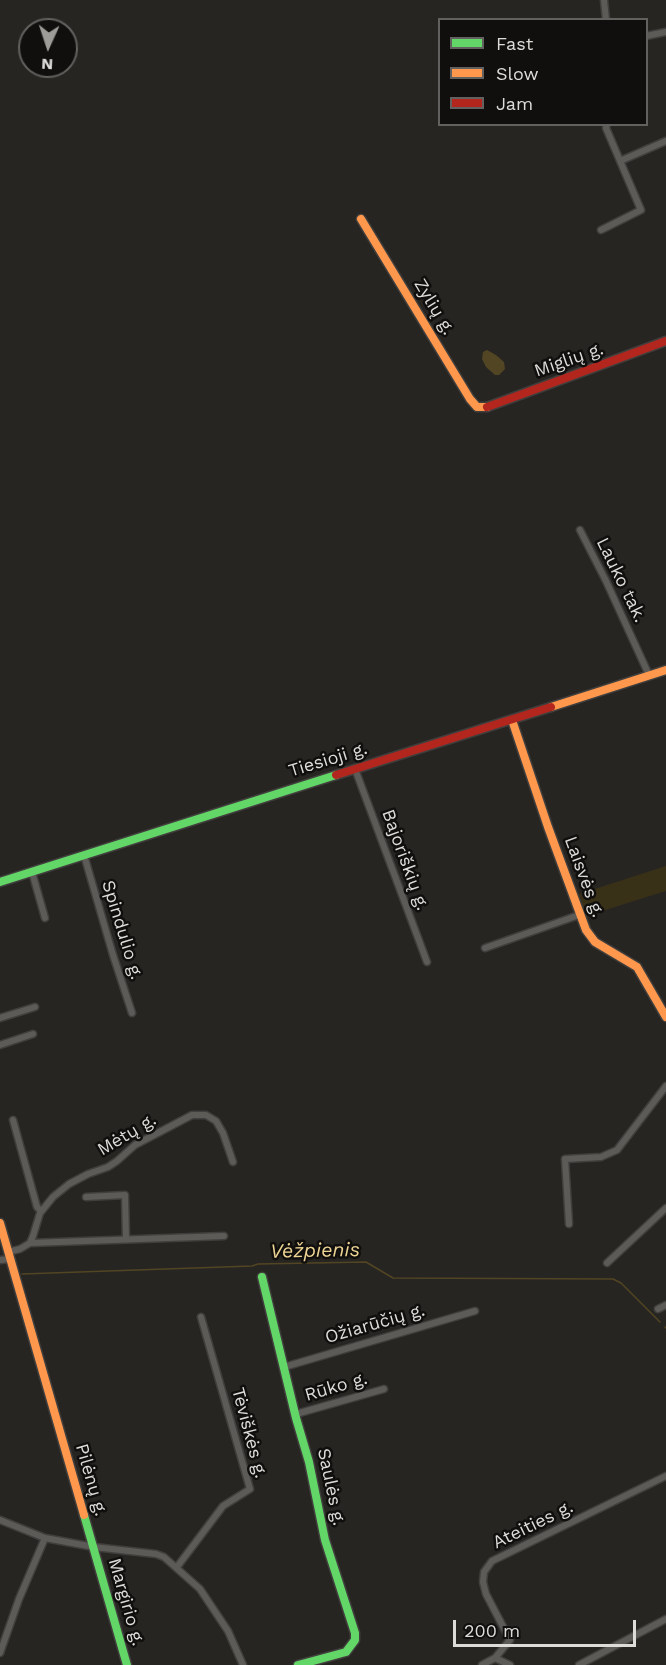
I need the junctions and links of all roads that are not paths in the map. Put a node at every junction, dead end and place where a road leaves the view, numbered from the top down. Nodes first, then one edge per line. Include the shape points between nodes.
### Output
1 (604, 0) edge
2 (606, 18) edge
3 (666, 33) edge
4 (648, 36) edge
5 (606, 126) edge
6 (666, 141) edge
7 (620, 161) junction
8 (361, 219) dead end
9 (601, 230) dead end
10 (666, 341) edge
11 (483, 408) joint
12 (580, 530) dead end
13 (666, 669) edge
14 (649, 675) junction
15 (512, 720) junction
16 (355, 769) junction
17 (84, 855) junction
18 (32, 872) junction
19 (0, 882) edge
20 (579, 915) junction
21 (45, 918) dead end
22 (485, 948) dead end
23 (427, 962) dead end
24 (35, 1007) dead end
25 (132, 1013) dead end
26 (666, 1017) edge
27 (0, 1018) edge
28 (33, 1034) dead end
29 (0, 1045) edge
30 (666, 1086) edge
31 (13, 1120) dead end
32 (233, 1162) dead end
33 (86, 1197) dead end
34 (666, 1208) edge
35 (41, 1211) junction
36 (0, 1224) edge
37 (570, 1224) dead end
38 (224, 1236) dead end
39 (126, 1239) junction
40 (30, 1243) junction
41 (9, 1255) junction
42 (0, 1260) edge
43 (607, 1263) dead end
44 (262, 1277) dead end
45 (666, 1305) edge
46 (658, 1309) dead end
47 (475, 1311) dead end
48 (201, 1317) dead end
49 (284, 1367) junction
50 (384, 1389) dead end
51 (296, 1414) junction
52 (666, 1476) edge
53 (0, 1520) edge
54 (45, 1538) junction
55 (94, 1547) junction
56 (177, 1567) junction
57 (666, 1619) edge
58 (0, 1653) edge
59 (495, 1658) junction
60 (127, 1665) edge
61 (243, 1665) edge
62 (298, 1665) edge
63 (482, 1665) edge
64 (510, 1665) edge
65 (579, 1665) edge

1 - 2 street
3 - 4 street
5 - 7 street
6 - 7 street
7 - 9 street via 641,210
8 - 11 street, Zylių g. via 470,399
10 - 11 street, Miglių g.
12 - 14 street, Lauko tak.
13 - 14 street, Tiesioji g.
14 - 15 street, Tiesioji g.
15 - 16 street, Tiesioji g.
15 - 20 street, Laisvės g.
16 - 17 street, Tiesioji g.
16 - 23 street, Bajoriškių g.
17 - 18 street, Tiesioji g.
17 - 25 street, Spindulio g.
18 - 19 street, Tiesioji g.
18 - 21 street
20 - 22 street
20 - 26 street, Laisvės g. via 595,942 637,968
24 - 27 street
28 - 29 street
30 - 37 street via 617,1150 602,1157 565,1159
31 - 35 street
32 - 35 street, Mėtų g. via 216,1121 206,1114 192,1115 135,1145 108,1167 69,1184
33 - 39 street via 125,1195
34 - 43 street
35 - 40 street, Mėtų g.
36 - 41 street, Pilėnų g.
38 - 39 street
39 - 40 street
40 - 41 street
41 - 42 street
41 - 55 street, Pilėnų g.
44 - 49 street, Saulės g.
45 - 46 street
47 - 49 street, Ožiarūčių g.
48 - 56 street, Tėviškės g. via 250,1489 223,1506
49 - 51 street, Saulės g.
50 - 51 street, Rūko g.
51 - 62 street, Saulės g. via 325,1540 355,1633 346,1652
52 - 59 street, Ateities g. via 492,1561 484,1572 483,1582 510,1640
53 - 54 street
54 - 55 street
54 - 58 street
55 - 56 street via 156,1554
55 - 60 street, Margirio g.
56 - 61 street via 215,1610
57 - 65 street
59 - 63 street
59 - 64 street

